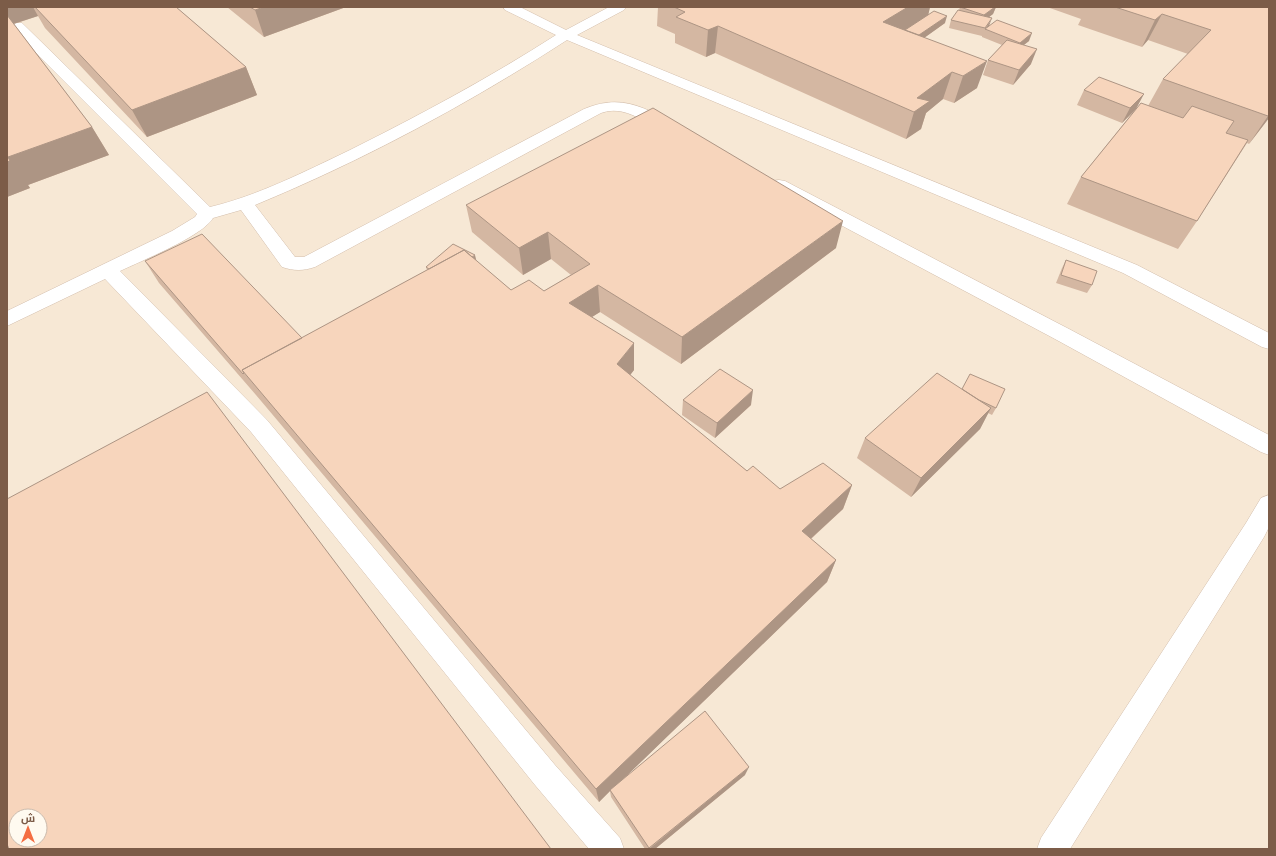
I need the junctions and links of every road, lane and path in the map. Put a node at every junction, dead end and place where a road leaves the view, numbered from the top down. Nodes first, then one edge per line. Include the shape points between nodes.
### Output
1 (510, 7) edge
2 (619, 7) edge
3 (17, 26) edge
4 (566, 34) junction
5 (682, 134) edge
6 (766, 178) edge
7 (244, 202) junction
8 (206, 214) junction
9 (108, 270) junction
10 (7, 320) edge
11 (1269, 342) edge
12 (1269, 446) edge
13 (1269, 505) edge
14 (609, 849) edge
15 (1052, 849) edge

1 - 4 street
2 - 4 street
3 - 8 street
4 - 7 street via 513,69 428,117 308,177
4 - 11 street via 1130,269
5 - 7 street via 647,115 620,107 606,106 589,112 308,263 289,263
6 - 12 street
7 - 8 street
8 - 9 street via 202,221
9 - 10 street
9 - 14 street via 259,426 544,775
13 - 15 street

